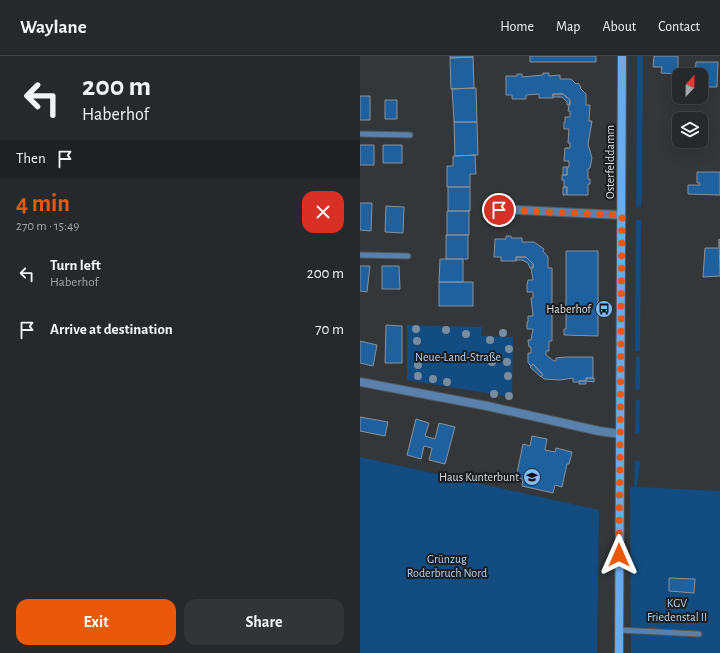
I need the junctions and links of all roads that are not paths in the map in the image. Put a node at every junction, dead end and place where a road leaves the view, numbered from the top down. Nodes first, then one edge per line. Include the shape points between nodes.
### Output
1 (622, 56) edge
2 (360, 134) edge
3 (410, 135) dead end
4 (499, 210) dead end
5 (622, 215) junction
6 (360, 255) edge
7 (408, 256) dead end
8 (360, 382) edge
9 (620, 434) junction
10 (619, 630) junction
11 (699, 634) dead end
12 (619, 653) edge

1 - 5 street, Osterfelddamm
2 - 3 lane
4 - 5 street
5 - 9 street, Osterfelddamm
6 - 7 lane
8 - 9 street
9 - 10 street, Osterfelddamm
10 - 11 lane
10 - 12 street, Osterfelddamm

